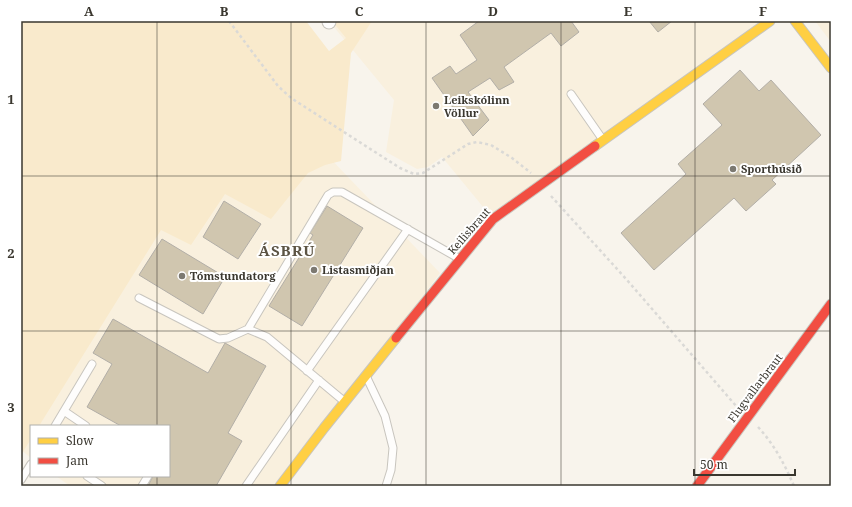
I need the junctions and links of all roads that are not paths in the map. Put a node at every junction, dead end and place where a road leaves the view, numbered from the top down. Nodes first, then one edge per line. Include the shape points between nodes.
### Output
1 (770, 21) edge
2 (795, 21) edge
3 (831, 68) edge
4 (571, 94) dead end
5 (603, 140) junction
6 (408, 230) junction
7 (460, 259) junction
8 (139, 298) dead end
9 (831, 304) edge
10 (248, 329) junction
11 (92, 364) dead end
12 (307, 371) junction
13 (366, 377) junction
14 (319, 380) junction
15 (345, 402) junction
16 (64, 412) junction
17 (56, 425) edge
18 (84, 425) edge
19 (30, 466) edge
20 (88, 477) edge
21 (147, 477) edge
22 (21, 480) edge
23 (102, 486) edge
24 (142, 486) edge
25 (246, 486) edge
26 (280, 486) edge
27 (386, 486) edge
28 (697, 486) edge

1 - 5 street, Keilisbraut
2 - 3 street
4 - 5 lane
5 - 7 street, Keilisbraut via 493,219
6 - 7 lane
6 - 10 lane via 342,192 328,195
6 - 12 lane
7 - 13 street, Keilisbraut
8 - 10 lane via 218,339 228,338
9 - 28 street, Flugvallarbraut
10 - 12 lane via 267,337
11 - 16 lane
12 - 14 lane
13 - 15 street, Keilisbraut
13 - 27 lane via 385,416 394,448
14 - 15 lane
14 - 25 lane
15 - 26 street, Keilisbraut
16 - 17 lane
16 - 18 lane
19 - 22 lane
20 - 23 lane
21 - 24 lane

